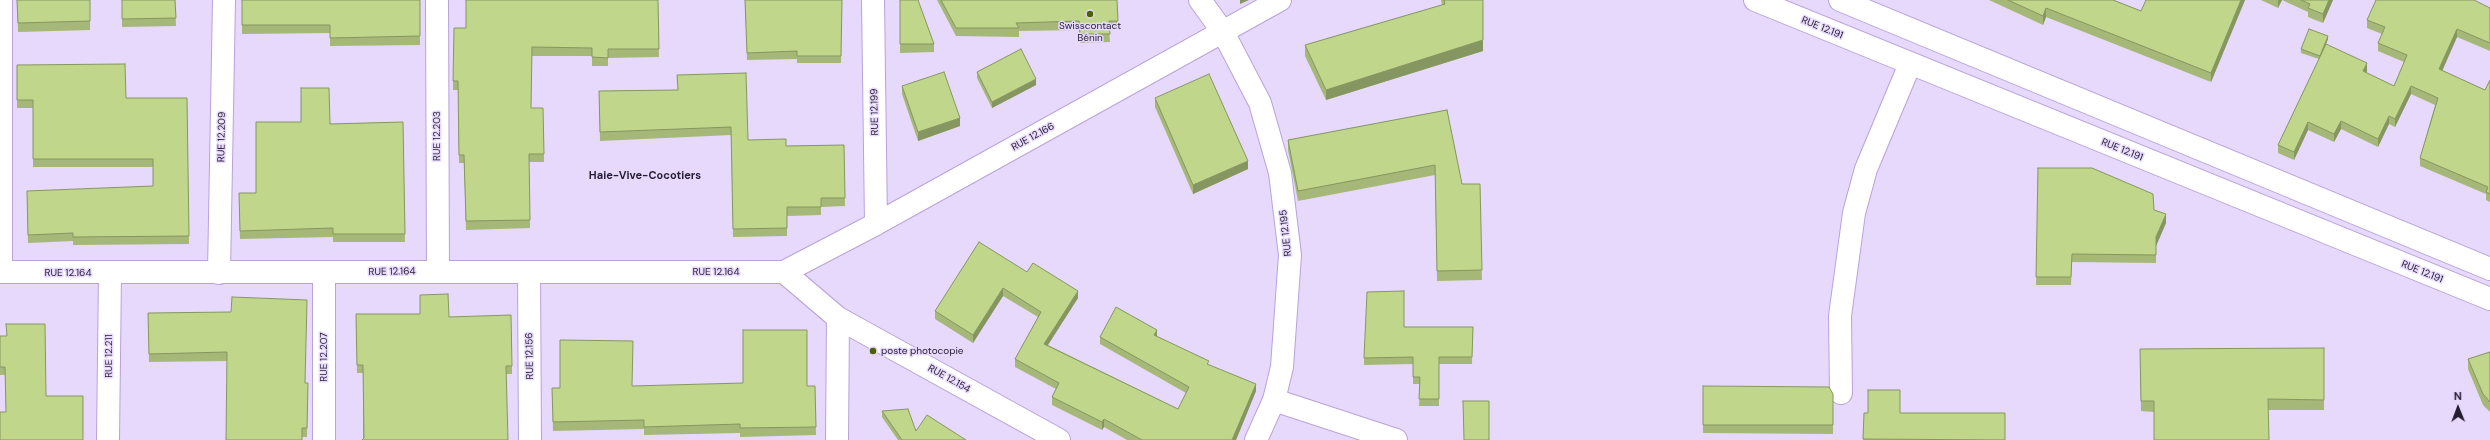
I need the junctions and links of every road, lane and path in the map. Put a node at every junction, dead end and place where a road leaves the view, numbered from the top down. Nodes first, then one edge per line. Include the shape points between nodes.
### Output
1 (0, 0) edge
2 (224, 0) edge
3 (437, 0) edge
4 (873, 0) edge
5 (1200, 0) edge
6 (1280, 0) edge
7 (1754, 0) edge
8 (1851, 2) edge
9 (1224, 32) junction
10 (1910, 64) junction
11 (876, 224) junction
12 (2490, 269) edge
13 (0, 272) edge
14 (438, 272) junction
15 (529, 272) junction
16 (784, 272) junction
17 (110, 273) junction
18 (219, 273) junction
19 (324, 274) junction
20 (2490, 299) edge
21 (838, 318) junction
22 (1841, 393) dead end
23 (1274, 400) junction
24 (108, 440) edge
25 (324, 440) edge
26 (530, 440) edge
27 (837, 440) edge
28 (1060, 440) edge
29 (1256, 440) edge
30 (1396, 440) edge

1 - 13 street
2 - 18 street, RUE 12.209
3 - 14 street, RUE 12.203
4 - 11 street, RUE 12.199
5 - 9 street, RUE 12.195
6 - 9 street, RUE 12.166
7 - 10 street, RUE 12.191
8 - 12 street
9 - 11 street, RUE 12.166
9 - 23 street, RUE 12.195 via 1260,103 1280,173 1290,255 1282,367
10 - 20 street, RUE 12.191
10 - 22 street via 1866,169 1856,207 1840,316
11 - 16 street, RUE 12.166
13 - 17 street, RUE 12.164
14 - 15 street, RUE 12.164
14 - 19 street, RUE 12.164
15 - 16 street, RUE 12.164
15 - 26 street, RUE 12.156
16 - 21 street, RUE 12.154
17 - 18 street, RUE 12.164
17 - 24 street, RUE 12.211
18 - 19 street, RUE 12.164
19 - 25 street, RUE 12.207
21 - 27 street
21 - 28 street, RUE 12.154
23 - 29 street, RUE 12.195
23 - 30 street

